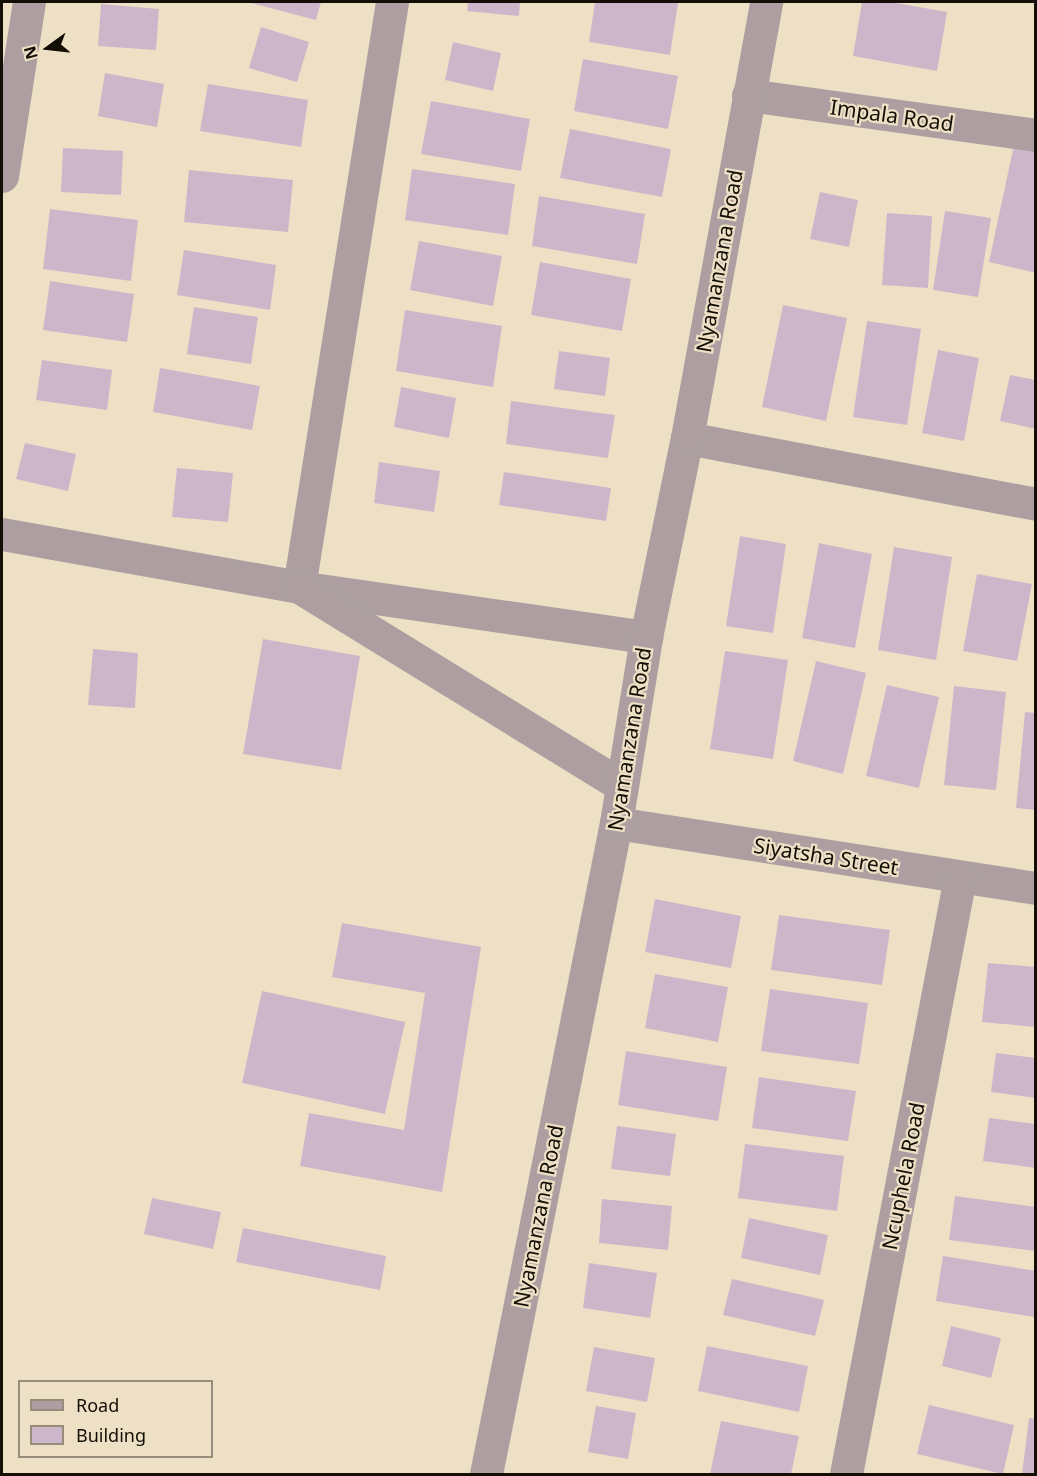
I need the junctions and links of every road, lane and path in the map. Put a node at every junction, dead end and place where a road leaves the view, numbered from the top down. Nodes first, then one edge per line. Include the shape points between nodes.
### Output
1 (29, 2) edge
2 (392, 2) edge
3 (766, 2) edge
4 (748, 95) junction
5 (1035, 135) edge
6 (2, 176) edge
7 (687, 438) junction
8 (1035, 504) edge
9 (2, 534) edge
10 (299, 587) junction
11 (646, 637) junction
12 (622, 786) junction
13 (616, 823) junction
14 (960, 877) junction
15 (1035, 888) edge
16 (486, 1474) edge
17 (846, 1474) edge

1 - 6 street
2 - 10 street
3 - 4 street, Nyamanzana Road
4 - 5 street, Impala Road
4 - 7 street, Nyamanzana Road
7 - 8 street
7 - 11 street, Nyamanzana Road
9 - 10 street
10 - 11 street
10 - 12 street
11 - 12 street, Nyamanzana Road
12 - 13 street, Nyamanzana Road
13 - 14 street, Siyatsha Street
13 - 16 street, Nyamanzana Road
14 - 15 street, Siyatsha Street
14 - 17 street, Ncuphela Road

